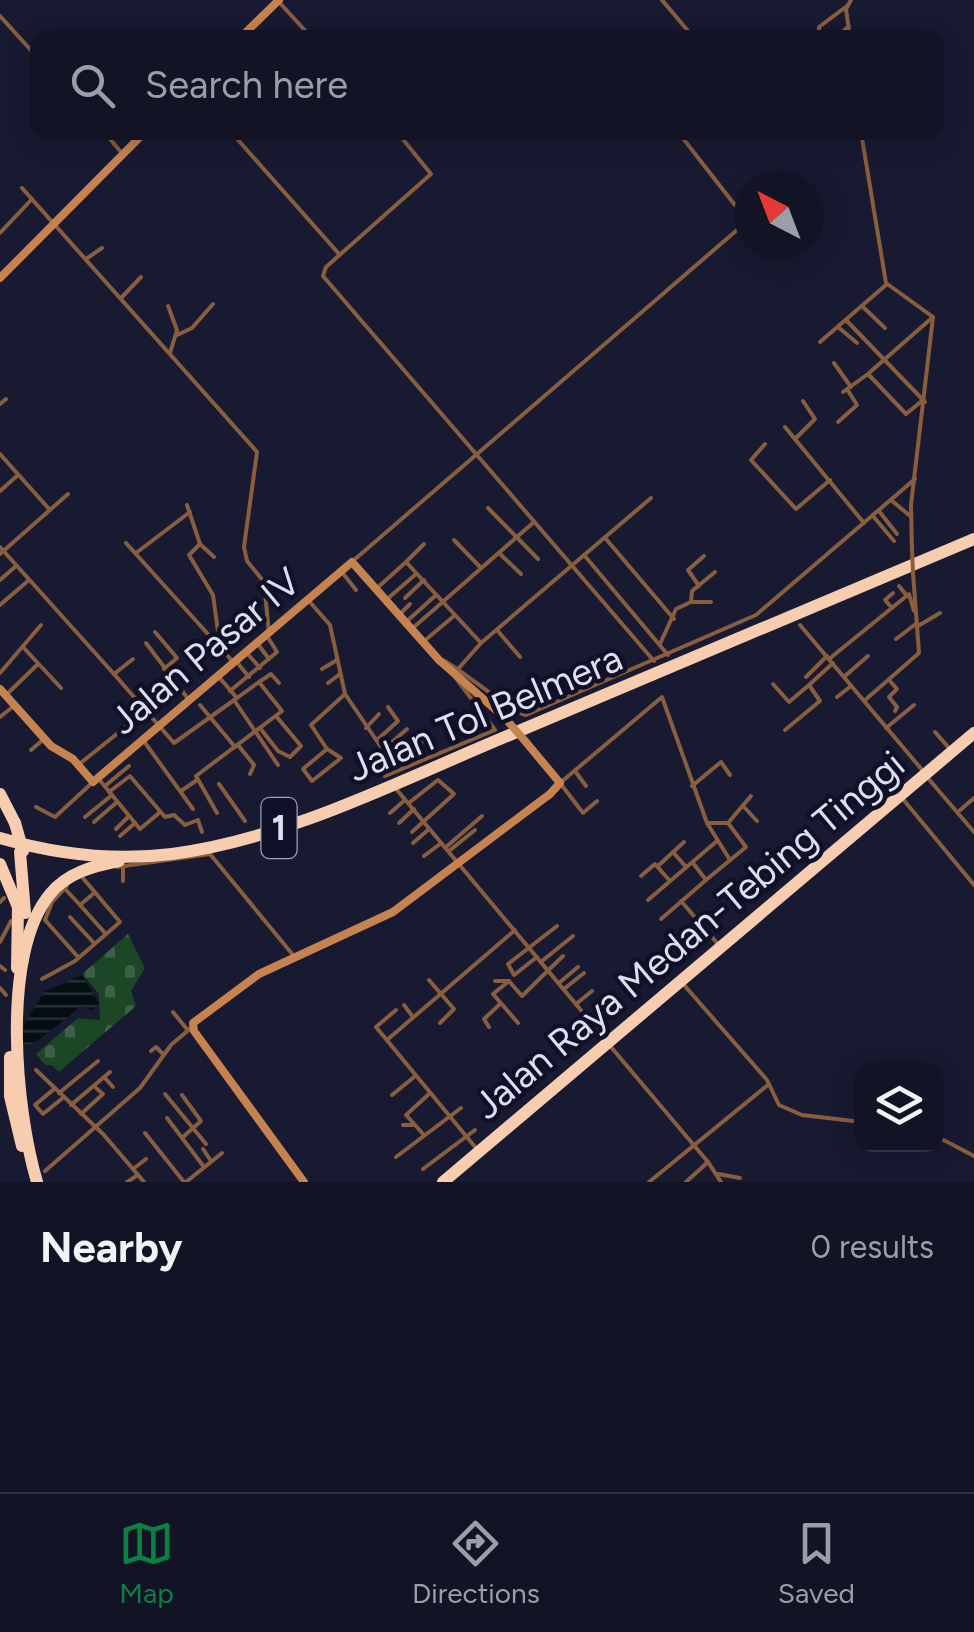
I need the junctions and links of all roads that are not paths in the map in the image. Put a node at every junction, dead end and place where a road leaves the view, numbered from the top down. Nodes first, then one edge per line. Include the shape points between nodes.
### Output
1 (279, 0) edge
2 (662, 0) edge
3 (851, 0) edge
4 (847, 6) junction
5 (0, 16) edge
6 (849, 26) junction
7 (248, 30) edge
8 (305, 30) edge
9 (687, 30) edge
10 (819, 30) edge
11 (845, 30) edge
12 (849, 30) edge
13 (30, 49) edge
14 (111, 140) edge
15 (138, 140) edge
16 (239, 140) edge
17 (403, 140) edge
18 (684, 140) edge
19 (862, 140) edge
20 (123, 155) junction
21 (22, 188) dead end
22 (32, 199) junction
23 (54, 224) junction
24 (0, 233) edge
25 (102, 248) dead end
26 (340, 254) junction
27 (86, 259) junction
28 (142, 277) dead end
29 (0, 278) edge
30 (887, 284) junction
31 (122, 297) junction
32 (212, 304) dead end
33 (168, 306) dead end
34 (861, 306) junction
35 (933, 317) junction
36 (846, 320) junction
37 (838, 327) junction
38 (885, 328) dead end
39 (177, 334) junction
40 (820, 342) dead end
41 (857, 343) dead end
42 (170, 353) junction
43 (887, 359) junction
44 (834, 364) dead end
45 (868, 374) junction
46 (847, 389) junction
47 (6, 399) dead end
48 (802, 401) dead end
49 (924, 401) junction
50 (0, 404) edge
51 (838, 422) dead end
52 (785, 427) dead end
53 (795, 439) junction
54 (765, 444) dead end
55 (0, 454) edge
56 (476, 456) junction
57 (18, 474) junction
58 (916, 479) junction
59 (830, 480) junction
60 (0, 491) edge
61 (68, 494) dead end
62 (650, 498) dead end
63 (891, 500) junction
64 (187, 505) dead end
65 (488, 508) dead end
66 (50, 510) junction
67 (879, 511) junction
68 (190, 512) junction
69 (910, 515) junction
70 (873, 516) junction
71 (534, 522) junction
72 (864, 523) junction
73 (897, 534) dead end
74 (605, 537) junction
75 (974, 537) edge
76 (516, 538) junction
77 (454, 540) dead end
78 (894, 541) dead end
79 (126, 543) dead end
80 (200, 544) junction
81 (424, 544) dead end
82 (1, 551) edge
83 (498, 552) junction
84 (136, 553) junction
85 (584, 554) junction
86 (704, 556) dead end
87 (214, 557) dead end
88 (538, 560) dead end
89 (352, 562) junction
90 (406, 562) junction
91 (16, 566) junction
92 (571, 566) junction
93 (481, 568) junction
94 (341, 571) junction
95 (714, 572) dead end
96 (417, 573) junction
97 (521, 574) dead end
98 (0, 580) edge
99 (29, 580) junction
100 (424, 580) junction
101 (699, 586) junction
102 (899, 586) dead end
103 (376, 589) junction
104 (356, 590) dead end
105 (893, 593) dead end
106 (437, 594) junction
107 (907, 596) junction
108 (405, 598) dead end
109 (308, 600) junction
110 (386, 600) junction
111 (444, 602) junction
112 (691, 602) junction
113 (711, 602) dead end
114 (410, 604) dead end
115 (0, 605) edge
116 (892, 608) junction
117 (916, 613) junction
118 (940, 613) dead end
119 (455, 615) junction
120 (674, 619) junction
121 (406, 622) junction
122 (41, 625) dead end
123 (800, 625) dead end
124 (918, 625) junction
125 (497, 630) junction
126 (155, 632) dead end
127 (268, 634) junction
128 (896, 639) dead end
129 (423, 642) junction
130 (257, 643) junction
131 (480, 643) junction
132 (146, 644) dead end
133 (660, 644) junction
134 (22, 647) junction
135 (220, 648) junction
136 (246, 652) junction
137 (668, 655) junction
138 (520, 656) dead end
139 (868, 656) dead end
140 (270, 659) junction
141 (134, 660) dead end
142 (337, 660) junction
143 (830, 660) junction
144 (654, 661) junction
145 (235, 662) junction
146 (39, 664) junction
147 (260, 668) junction
148 (164, 669) junction
149 (322, 669) dead end
150 (456, 671) junction
151 (0, 673) edge
152 (114, 674) junction
153 (340, 674) junction
154 (218, 676) junction
155 (249, 676) junction
156 (806, 676) dead end
157 (844, 676) junction
158 (889, 680) junction
159 (259, 682) junction
160 (280, 683) dead end
161 (328, 683) dead end
162 (773, 684) dead end
163 (809, 685) junction
164 (851, 686) junction
165 (60, 688) dead end
166 (230, 691) junction
167 (2, 692) edge
168 (345, 694) junction
169 (837, 698) dead end
170 (235, 699) junction
171 (190, 700) junction
172 (864, 702) junction
173 (140, 703) junction
174 (15, 705) junction
175 (914, 705) dead end
176 (200, 706) dead end
177 (388, 707) dead end
178 (895, 711) dead end
179 (379, 714) dead end
180 (276, 716) junction
181 (0, 717) edge
182 (211, 717) junction
183 (160, 726) junction
184 (260, 728) junction
185 (366, 728) junction
186 (886, 728) junction
187 (407, 729) dead end
188 (786, 730) dead end
189 (254, 732) junction
190 (935, 732) dead end
191 (974, 735) edge
192 (44, 739) junction
193 (143, 740) junction
194 (377, 740) junction
195 (236, 746) junction
196 (328, 749) junction
197 (31, 750) dead end
198 (383, 750) junction
199 (952, 752) junction
200 (436, 753) junction
201 (78, 765) junction
202 (278, 765) dead end
203 (128, 766) dead end
204 (575, 771) junction
205 (383, 772) junction
206 (250, 774) dead end
207 (730, 775) dead end
208 (926, 776) junction
209 (198, 780) junction
210 (99, 782) junction
211 (560, 783) junction
212 (586, 786) dead end
213 (692, 786) junction
214 (397, 790) dead end
215 (182, 791) junction
216 (111, 794) junction
217 (0, 796) edge
218 (750, 796) dead end
219 (902, 798) junction
220 (974, 798) edge
221 (210, 799) junction
222 (117, 802) junction
223 (407, 802) junction
224 (597, 802) dead end
225 (36, 807) dead end
226 (745, 808) junction
227 (194, 809) dead end
228 (414, 810) junction
229 (160, 812) junction
230 (218, 812) dead end
231 (957, 812) junction
232 (390, 813) dead end
233 (129, 816) junction
234 (482, 816) dead end
235 (86, 817) dead end
236 (245, 821) dead end
237 (757, 821) dead end
238 (94, 822) dead end
239 (424, 822) junction
240 (728, 822) junction
241 (135, 823) junction
242 (399, 823) dead end
243 (707, 823) junction
244 (7, 829) edge
245 (116, 829) dead end
246 (430, 829) junction
247 (475, 830) dead end
248 (202, 832) dead end
249 (412, 832) dead end
250 (974, 832) edge
251 (120, 836) dead end
252 (718, 841) junction
253 (684, 842) dead end
254 (413, 844) dead end
255 (445, 847) junction
256 (673, 852) junction
257 (171, 854) junction
258 (424, 856) dead end
259 (730, 860) junction
260 (0, 864) edge
261 (460, 865) junction
262 (689, 865) junction
263 (123, 866) junction
264 (658, 866) junction
265 (641, 876) dead end
266 (82, 877) junction
267 (123, 880) dead end
268 (706, 880) junction
269 (670, 881) junction
270 (974, 885) edge
271 (65, 888) junction
272 (94, 893) junction
273 (648, 900) dead end
274 (681, 902) junction
275 (80, 904) junction
276 (70, 917) dead end
277 (661, 919) dead end
278 (10, 922) dead end
279 (557, 926) dead end
280 (515, 930) junction
281 (105, 933) junction
282 (573, 936) dead end
283 (0, 942) edge
284 (94, 944) junction
285 (528, 947) junction
286 (721, 948) junction
287 (293, 956) junction
288 (563, 956) dead end
289 (78, 957) junction
290 (503, 958) dead end
291 (539, 960) junction
292 (70, 964) junction
293 (508, 964) junction
294 (526, 966) junction
295 (578, 967) dead end
296 (74, 970) dead end
297 (548, 971) junction
298 (532, 973) dead end
299 (584, 973) dead end
300 (42, 979) dead end
301 (429, 980) dead end
302 (495, 981) dead end
303 (509, 981) junction
304 (558, 983) junction
305 (682, 983) junction
306 (0, 988) edge
307 (564, 990) junction
308 (592, 991) dead end
309 (441, 993) junction
310 (13, 1002) junction
311 (404, 1004) dead end
312 (500, 1004) junction
313 (576, 1004) junction
314 (396, 1010) dead end
315 (506, 1010) junction
316 (172, 1012) dead end
317 (413, 1016) junction
318 (498, 1016) dead end
319 (512, 1017) junction
320 (440, 1023) dead end
321 (518, 1023) dead end
322 (506, 1025) dead end
323 (489, 1027) dead end
324 (190, 1028) junction
325 (386, 1041) junction
326 (609, 1044) junction
327 (151, 1051) dead end
328 (163, 1054) junction
329 (98, 1061) dead end
330 (36, 1070) dead end
331 (110, 1072) dead end
332 (104, 1077) junction
333 (414, 1077) junction
334 (769, 1084) junction
335 (94, 1086) junction
336 (112, 1087) dead end
337 (59, 1093) junction
338 (166, 1094) dead end
339 (429, 1094) junction
340 (182, 1095) dead end
341 (392, 1095) dead end
342 (71, 1106) junction
343 (461, 1108) dead end
344 (81, 1114) junction
345 (449, 1116) junction
346 (167, 1118) dead end
347 (854, 1121) edge
348 (403, 1125) dead end
349 (414, 1125) junction
350 (97, 1128) junction
351 (194, 1129) junction
352 (475, 1130) dead end
353 (145, 1133) dead end
354 (424, 1135) junction
355 (466, 1136) junction
356 (183, 1137) junction
357 (944, 1140) edge
358 (694, 1144) junction
359 (478, 1152) junction
360 (222, 1153) dead end
361 (974, 1156) edge
362 (396, 1157) dead end
363 (146, 1159) dead end
364 (211, 1161) junction
365 (708, 1162) junction
366 (204, 1166) junction
367 (133, 1168) junction
368 (423, 1169) dead end
369 (35, 1173) edge
370 (718, 1174) junction
371 (138, 1175) junction
372 (740, 1178) dead end
373 (127, 1182) edge
374 (144, 1182) edge
375 (185, 1182) edge
376 (304, 1182) edge
377 (446, 1182) edge
378 (649, 1182) edge
379 (686, 1182) edge
380 (720, 1182) edge

1 - 7 street
1 - 8 street
2 - 9 street
3 - 4 street
4 - 6 street
4 - 10 street
5 - 13 street
6 - 11 street
6 - 12 street
14 - 20 street
15 - 20 street
16 - 26 street
17 - 26 street via 431,174
18 - 56 street via 744,224
19 - 30 street
20 - 23 street
21 - 22 street
22 - 23 street
22 - 24 street
23 - 27 street
23 - 29 street
25 - 27 street
26 - 56 street via 324,277
27 - 31 street
28 - 31 street
30 - 34 street
30 - 35 street
31 - 42 street
32 - 39 street via 192,328
33 - 39 street
34 - 36 street
34 - 38 street
35 - 43 street
35 - 49 street
36 - 37 street
36 - 43 street
37 - 40 street
37 - 41 street
39 - 42 street
42 - 127 street via 258,455 244,547 264,582
43 - 45 street
43 - 49 street
44 - 46 street
45 - 46 street
45 - 49 street via 906,414
46 - 51 street via 857,404
47 - 50 street
48 - 53 street via 815,419
49 - 58 street
52 - 53 street
53 - 59 street
54 - 59 street via 751,460 796,510
55 - 57 street
56 - 71 street
56 - 89 street
57 - 60 street
57 - 66 street
58 - 63 street
58 - 69 street
59 - 72 street
61 - 66 street
62 - 74 street
63 - 67 street
63 - 69 street
64 - 68 street
65 - 76 street
66 - 82 street
67 - 70 street
67 - 73 street
68 - 80 street
68 - 84 street
69 - 117 street, bridge
70 - 72 street
70 - 78 street
71 - 76 street
71 - 92 street
72 - 137 street via 756,615
74 - 85 street
74 - 120 street
75 - 244 highway, Jalan Tol Belmera / 1 via 254,830 125,851 70,847
75 - 257 highway, Jalan Tol Belmera / 1 via 316,815
76 - 83 street
76 - 88 street
77 - 93 street
79 - 84 street
80 - 87 street
80 - 135 street via 189,556 213,594
81 - 90 street
82 - 91 street
83 - 93 street
83 - 97 street
84 - 135 street
85 - 92 street
85 - 133 street
86 - 101 street via 688,570
89 - 94 street, Jalan Pasar IV
89 - 103 street
90 - 96 street
90 - 103 street
91 - 98 street
91 - 99 street
92 - 125 street
92 - 144 street
93 - 111 street
94 - 104 street
94 - 109 street, Jalan Pasar IV
95 - 101 street
96 - 100 street
96 - 110 street
99 - 115 street
99 - 152 street
100 - 106 street
100 - 108 street
101 - 112 street
102 - 107 street
103 - 110 street
105 - 116 street via 885,600
106 - 111 street
106 - 121 street
107 - 116 street
107 - 117 street
109 - 127 street, Jalan Pasar IV
109 - 142 street via 330,626
110 - 121 street
111 - 119 street
111 - 121 street
112 - 113 street
112 - 120 street via 680,605
114 - 121 street
116 - 143 street
117 - 124 street
118 - 124 street
119 - 129 street
119 - 131 street
120 - 133 street
121 - 129 street
122 - 134 street
123 - 143 street
124 - 128 street
124 - 158 street via 918,654
125 - 131 street
125 - 138 street
126 - 148 street via 177,658
127 - 130 street, Jalan Pasar IV
127 - 140 street via 278,649
129 - 150 street
130 - 136 street, Jalan Pasar IV
130 - 140 street
131 - 150 street
132 - 148 street
133 - 137 street
134 - 146 street
134 - 151 street
135 - 145 street
136 - 145 street, Jalan Pasar IV
136 - 147 street
137 - 144 street
139 - 157 street
140 - 147 street
141 - 152 street
142 - 149 street
142 - 153 street
143 - 156 street
143 - 157 street
143 - 163 street
144 - 150 street via 523,716
145 - 154 street, Jalan Pasar IV
145 - 155 street
146 - 165 street
146 - 167 street
147 - 155 street
148 - 171 street
150 - 200 street via 495,730
150 - 211 street, bridge
152 - 173 street
153 - 161 street
153 - 168 street
154 - 166 street
154 - 171 street, Jalan Pasar IV
155 - 166 street
157 - 164 street
158 - 172 street
158 - 178 street via 897,689 889,697
159 - 160 street via 271,674
159 - 170 street
159 - 180 street via 281,709
162 - 163 street via 788,702
163 - 188 street via 820,701
164 - 169 street
164 - 172 street
166 - 170 street
167 - 174 street
168 - 185 street
168 - 196 street via 311,725
170 - 182 street
170 - 189 street
171 - 183 street, Jalan Pasar IV
172 - 186 street
173 - 183 street
173 - 201 street via 124,716 128,725
174 - 181 street
174 - 192 street
175 - 186 street
176 - 182 street
177 - 194 street via 398,721
179 - 185 street
180 - 184 street
180 - 184 street via 301,746 290,757
182 - 183 street via 174,743
182 - 195 street
183 - 193 street, Jalan Pasar IV
184 - 189 street
185 - 194 street
186 - 208 street
187 - 198 street
189 - 195 street
189 - 202 street
190 - 199 street
191 - 199 highway, Jalan Raya Medan-Tebing Tinggi
191 - 208 highway, Jalan Raya Medan-Tebing Tinggi
192 - 197 street
192 - 201 street
193 - 210 street, Jalan Pasar IV
193 - 215 street
194 - 198 street
195 - 206 street via 254,765
195 - 209 street
196 - 196 street via 341,758 312,781 303,769
198 - 205 street
199 - 208 highway, Jalan Raya Medan-Tebing Tinggi
200 - 205 street
200 - 205 street via 421,738
201 - 210 street
203 - 210 street
204 - 211 street
204 - 212 street
204 - 213 street via 662,697
207 - 213 street via 720,762
208 - 219 highway, Jalan Raya Medan-Tebing Tinggi
208 - 231 street
208 - 286 highway, Jalan Raya Medan-Tebing Tinggi
209 - 215 street
209 - 221 street
210 - 216 street
210 - 225 street via 56,816
211 - 224 street via 583,812
211 - 261 street
213 - 243 street
214 - 223 street
215 - 227 street
216 - 222 street
216 - 229 street via 135,776
216 - 235 street
217 - 244 highway
218 - 226 street
219 - 270 street
219 - 305 highway, Jalan Raya Medan-Tebing Tinggi
220 - 231 street
221 - 230 street
221 - 236 street via 221,786
222 - 233 street
222 - 238 street
223 - 228 street
223 - 232 street
223 - 239 street via 438,780 454,794
226 - 237 street
226 - 240 street
228 - 239 street
228 - 242 street
229 - 241 street via 142,828
229 - 248 street via 185,825 200,821
231 - 250 street
233 - 241 street
233 - 245 street
234 - 255 street
239 - 246 street
239 - 249 street
240 - 243 street
240 - 259 street via 746,847
241 - 251 street
243 - 252 street
244 - 257 highway, Jalan Tol Belmera / 1 via 69,853
244 - 310 highway, bridge via 21,852 25,914
246 - 254 street
246 - 255 street
247 - 255 street
252 - 259 street
252 - 262 street
253 - 256 street
255 - 258 street
255 - 261 street
256 - 262 street
256 - 264 street
257 - 310 highway via 91,867 57,886 32,930
259 - 268 street
260 - 310 highway via 18,907
261 - 280 street
261 - 287 street via 394,912
262 - 268 street
262 - 269 street
263 - 266 street
263 - 267 street
263 - 287 street via 210,854
264 - 265 street
264 - 269 street
266 - 271 street
266 - 272 street
268 - 274 street
269 - 273 street
271 - 275 street
271 - 289 street via 45,920
272 - 275 street
272 - 281 street via 120,922
274 - 277 street
274 - 286 street
275 - 281 street
276 - 284 street
278 - 283 street
279 - 285 street
280 - 285 street
280 - 309 street
281 - 284 street
282 - 291 street
284 - 289 street
285 - 291 street
285 - 293 street
286 - 305 highway, Jalan Raya Medan-Tebing Tinggi
287 - 324 street via 243,983
288 - 297 street
289 - 292 street
290 - 293 street
291 - 294 street
291 - 297 street
292 - 296 street
292 - 300 street
293 - 294 street via 514,975
294 - 298 street
295 - 304 street
297 - 303 street via 522,996
297 - 304 street
299 - 307 street
301 - 309 street
302 - 303 street
303 - 312 street via 493,994
304 - 307 street
305 - 326 highway, Jalan Raya Medan-Tebing Tinggi
305 - 334 street
306 - 310 street
307 - 313 street
308 - 313 street
309 - 317 street
309 - 320 street via 454,1010
310 - 369 highway
310 - 369 highway via 10,1096
311 - 317 street
312 - 315 street
312 - 323 street via 484,1019
313 - 326 street
314 - 325 street via 376,1026
315 - 318 street
315 - 319 street
316 - 324 street
317 - 325 street
319 - 321 street
319 - 322 street
324 - 328 street
324 - 376 street
325 - 333 street
326 - 358 street
326 - 359 highway, Jalan Raya Medan-Tebing Tinggi
326 - 377 highway, Jalan Raya Medan-Tebing Tinggi
327 - 328 street via 156,1047
328 - 350 street via 143,1085
329 - 337 street
330 - 337 street
331 - 332 street
332 - 335 street
332 - 336 street
333 - 339 street
333 - 341 street
334 - 347 street via 776,1101 792,1112
334 - 358 street
335 - 342 street
335 - 344 street via 103,1094
337 - 337 street via 42,1114 35,1105
337 - 342 street
338 - 351 street
339 - 345 street
339 - 349 street via 406,1114
340 - 351 street via 201,1121
342 - 344 street
343 - 345 street
344 - 350 street
345 - 354 street
345 - 355 street
346 - 356 street
348 - 349 street
349 - 354 street
350 - 367 street
350 - 369 street
351 - 356 street
351 - 364 street
352 - 355 street
353 - 375 street
354 - 362 street
355 - 359 street
355 - 368 street
356 - 366 street
357 - 361 street
358 - 365 street
358 - 378 street
359 - 377 highway, Jalan Raya Medan-Tebing Tinggi
360 - 364 street
363 - 367 street
364 - 366 street
365 - 370 street
365 - 379 street
366 - 375 street
367 - 371 street
370 - 372 street
370 - 380 street
371 - 373 street
371 - 374 street

